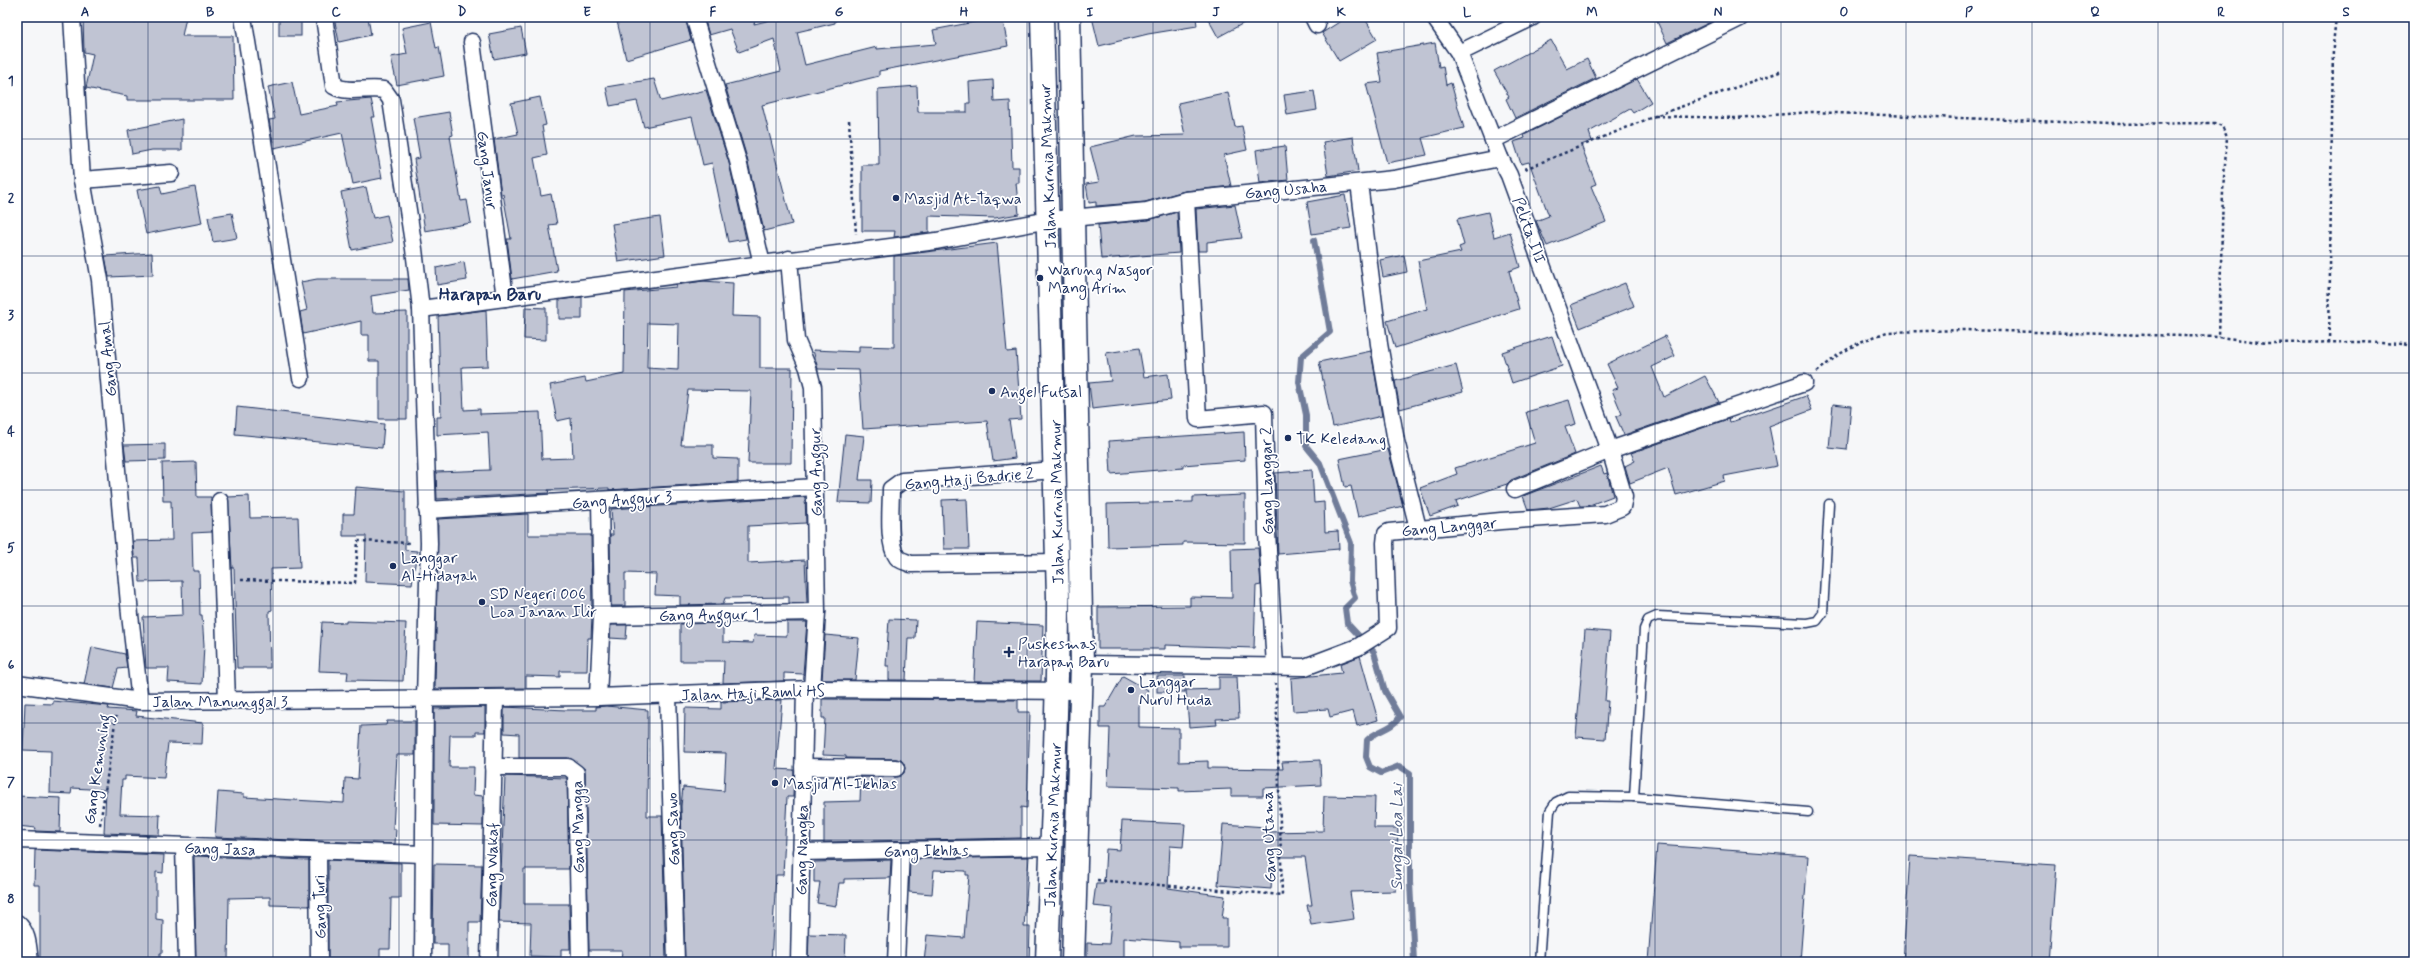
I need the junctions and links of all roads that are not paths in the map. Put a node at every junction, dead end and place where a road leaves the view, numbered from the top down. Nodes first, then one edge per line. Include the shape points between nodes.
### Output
1 (72, 17) edge
2 (243, 17) edge
3 (324, 17) edge
4 (694, 17) edge
5 (1042, 17) edge
6 (1069, 17) edge
7 (1434, 17) edge
8 (1533, 17) edge
9 (1740, 18) dead end
10 (472, 42) dead end
11 (1459, 53) junction
12 (1493, 140) junction
13 (1500, 158) junction
14 (172, 173) dead end
15 (82, 180) junction
16 (1359, 183) junction
17 (1186, 200) junction
18 (1072, 217) junction
19 (1049, 220) junction
20 (789, 259) junction
21 (762, 264) junction
22 (505, 298) junction
23 (421, 309) junction
24 (301, 378) dead end
25 (1804, 383) dead end
26 (1610, 450) junction
27 (1055, 470) junction
28 (816, 487) junction
29 (1515, 489) dead end
30 (220, 501) dead end
31 (600, 501) junction
32 (1829, 504) dead end
33 (427, 510) junction
34 (1418, 528) junction
35 (1057, 562) junction
36 (817, 612) junction
37 (602, 616) junction
38 (1082, 664) junction
39 (1276, 666) junction
40 (17, 684) edge
41 (809, 689) junction
42 (1082, 691) junction
43 (1058, 692) junction
44 (668, 696) junction
45 (598, 697) junction
46 (425, 699) junction
47 (495, 699) junction
48 (140, 701) junction
49 (227, 701) junction
50 (493, 767) junction
51 (803, 767) junction
52 (896, 768) dead end
53 (1634, 797) junction
54 (1808, 812) dead end
55 (17, 840) edge
56 (184, 846) junction
57 (1050, 847) junction
58 (318, 851) junction
59 (901, 851) junction
60 (801, 852) junction
61 (423, 854) junction
62 (17, 923) edge
63 (30, 962) edge
64 (187, 962) edge
65 (319, 962) edge
66 (423, 962) edge
67 (489, 962) edge
68 (580, 962) edge
69 (676, 962) edge
70 (799, 962) edge
71 (896, 962) edge
72 (1047, 962) edge
73 (1073, 962) edge
74 (1539, 962) edge

1 - 15 street, Gang Amal
2 - 24 street
3 - 23 street via 334,86 347,90 384,90 391,100
4 - 21 street via 738,161
5 - 19 street, Jalan Kurnia Makmur
6 - 18 street, Jalan Kurnia Makmur
7 - 11 street, Pelita III
8 - 11 street
9 - 12 street
10 - 22 street, Gang Janur
11 - 12 street, Pelita III
12 - 13 street, Pelita III
13 - 16 street, Gang Usaha
13 - 26 street, Pelita III via 1509,175
14 - 15 street
15 - 48 street, Gang Amal via 100,280
16 - 17 street, Gang Usaha via 1265,190
16 - 34 street via 1379,344 1396,442
17 - 18 street, Gang Usaha via 1147,211
17 - 39 street, Gang Langgar 2 via 1198,419 1264,413 1267,533
18 - 19 street, Gang Usaha
18 - 38 street, Jalan Kurnia Makmur
19 - 20 street, Gang Usaha via 936,240
19 - 27 street, Jalan Kurnia Makmur
20 - 21 street, Gang Usaha
20 - 28 street, Gang Anggur via 796,340 813,387
21 - 22 street, Gang Usaha
22 - 23 street, Gang Usaha
23 - 33 street
25 - 26 street
26 - 29 street
26 - 34 street, Gang Langgar via 1624,496 1622,507 1615,511 1605,514
27 - 35 street, Jalan Kurnia Makmur
27 - 35 street, Gang Haji Badrie 2 via 902,481 891,489 891,519 892,548 898,559 911,564
28 - 31 street, Gang Anggur 3
28 - 36 street, Gang Anggur
30 - 49 street
31 - 33 street, Gang Anggur 3
31 - 37 street
32 - 53 lane via 1823,613 1817,621 1807,623 1657,616 1648,620 1644,629
33 - 46 street via 429,543
34 - 39 street, Gang Langgar via 1386,534 1388,628 1364,643 1305,667
35 - 43 street, Jalan Kurnia Makmur
36 - 37 street, Gang Anggur 1
36 - 41 street, Gang Anggur
37 - 45 street
38 - 39 street, Gang Langgar
38 - 42 street, Jalan Kurnia Makmur
40 - 48 street, Jalan Manunggal 3 via 118,700
41 - 43 street, Jalan Haji Ramli HS
41 - 44 street, Jalan Haji Ramli HS
41 - 51 street, Gang Nangka
42 - 43 street, Jalan Haji Ramli HS
42 - 73 street, Jalan Kurnia Makmur
43 - 57 street, Jalan Kurnia Makmur
44 - 45 street, Jalan Haji Ramli HS
44 - 69 street, Gang Sawo
45 - 47 street, Jalan Haji Ramli HS
46 - 47 street, Jalan Haji Ramli HS
46 - 49 street, Jalan Manunggal 3
46 - 61 street
47 - 50 street
48 - 49 street, Jalan Manunggal 3
50 - 67 street, Gang Wakaf
50 - 68 street, Gang Mangga via 568,767 576,773
51 - 52 street
51 - 60 street, Gang Nangka
53 - 54 lane
53 - 74 lane via 1568,796 1556,802 1550,811
55 - 56 street, Gang Jasa
56 - 58 street, Gang Jasa
56 - 64 street
57 - 59 street, Gang Ikhlas
57 - 72 street, Jalan Kurnia Makmur
58 - 61 street, Gang Jasa
58 - 65 street, Gang Turi
59 - 60 street, Gang Ikhlas
59 - 71 street
60 - 70 street, Gang Nangka
61 - 66 street
62 - 63 street via 28,940

